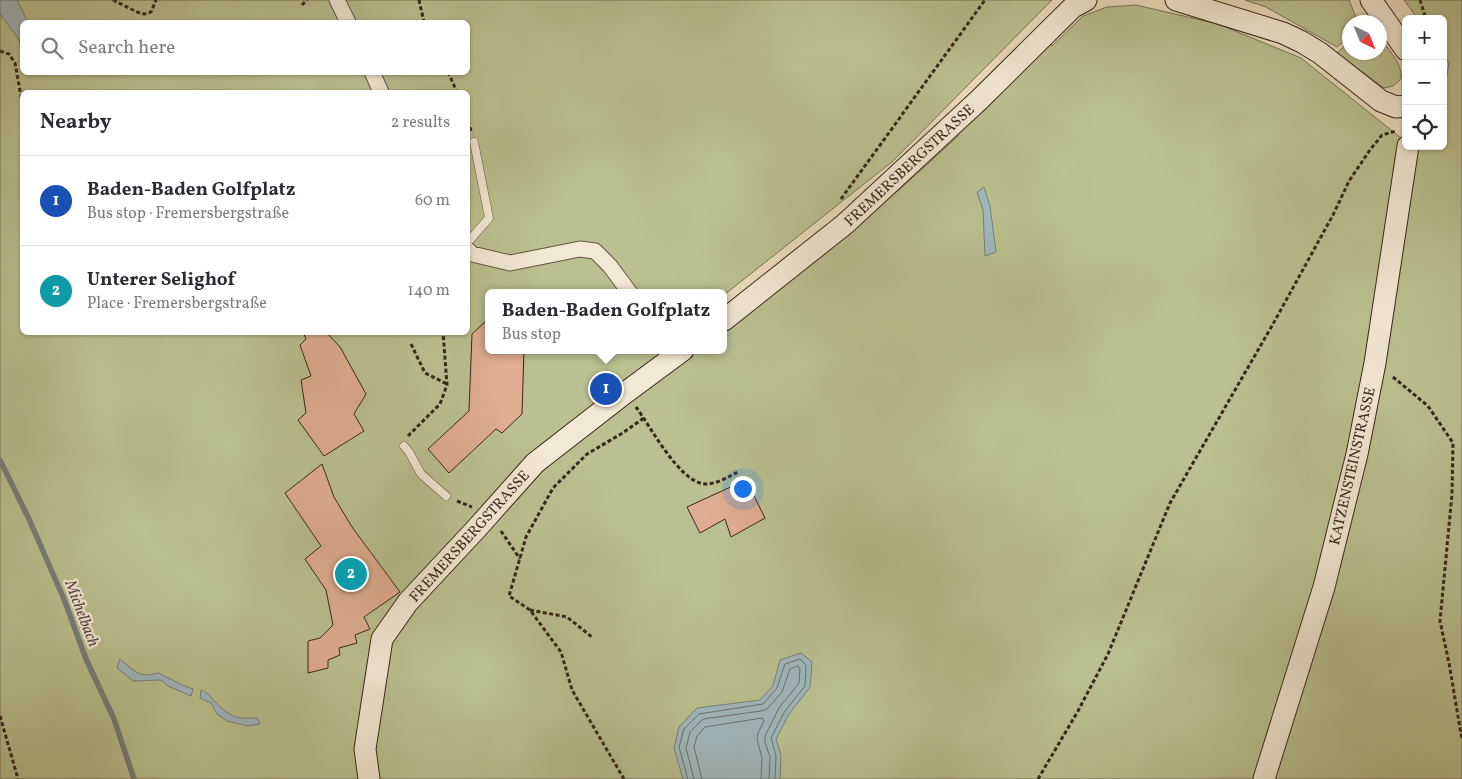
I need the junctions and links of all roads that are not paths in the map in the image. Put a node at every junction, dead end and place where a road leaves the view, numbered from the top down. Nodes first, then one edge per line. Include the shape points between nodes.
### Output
1 (337, 0) edge
2 (1086, 0) edge
3 (1176, 0) edge
4 (1371, 0) edge
5 (347, 20) edge
6 (1402, 44) edge
7 (373, 75) edge
8 (380, 90) edge
9 (1402, 106) edge
10 (474, 142) dead end
11 (1402, 146) edge
12 (470, 240) edge
13 (470, 252) edge
14 (627, 289) edge
15 (727, 318) edge
16 (675, 354) edge
17 (404, 446) road end
18 (446, 496) road end
19 (368, 779) edge
20 (1264, 779) edge

1 - 5 street
2 - 15 main road, FREMERSBERGSTRASSE via 1074,7 846,224
3 - 9 main road via 1283,33 1320,53 1381,101
4 - 6 main road
7 - 8 street
10 - 12 lane via 489,218
11 - 20 main road, KATZENSTEINSTRASSE via 1375,362 1357,454 1324,587
13 - 14 street via 510,263 580,249 595,251
16 - 19 main road, FREMERSBERGSTRASSE via 535,463 408,602 382,639 365,749
17 - 18 lane via 421,474

